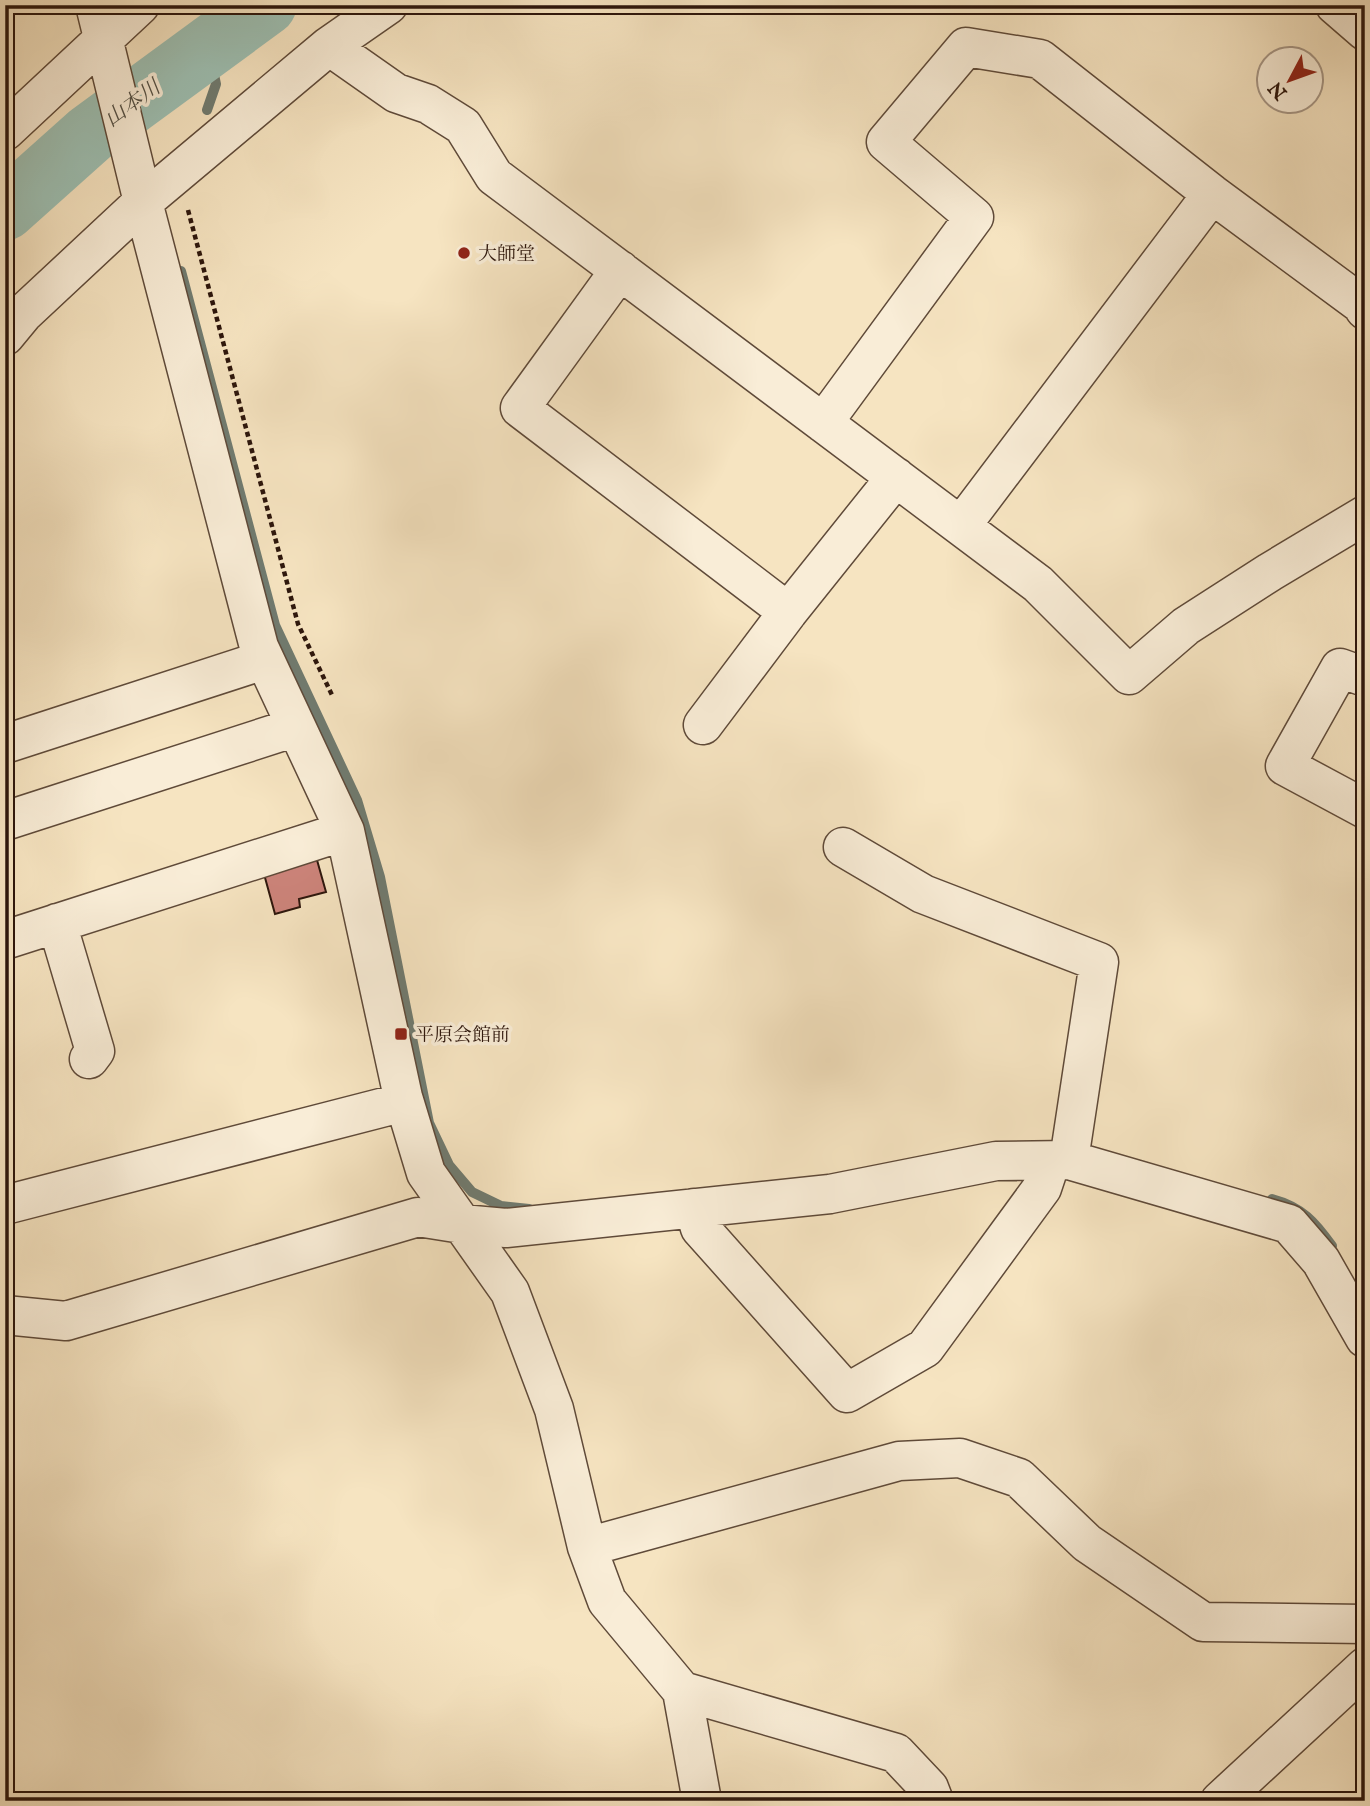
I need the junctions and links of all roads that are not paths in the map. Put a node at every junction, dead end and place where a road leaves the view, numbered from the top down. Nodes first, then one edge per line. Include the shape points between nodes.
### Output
1 (140, 5) edge
2 (388, 5) edge
3 (1335, 5) edge
4 (1365, 31) edge
5 (101, 33) edge
6 (329, 46) junction
7 (5, 131) edge
8 (140, 190) junction
9 (1212, 194) junction
10 (620, 270) junction
11 (1365, 310) edge
12 (5, 336) edge
13 (823, 423) junction
14 (896, 477) junction
15 (1365, 515) edge
16 (961, 526) junction
17 (788, 612) junction
18 (264, 660) junction
19 (1365, 677) edge
20 (703, 725) dead end
21 (296, 727) junction
22 (5, 744) edge
23 (1365, 809) edge
24 (5, 821) edge
25 (345, 831) junction
26 (843, 846) dead end
27 (57, 923) junction
28 (5, 940) edge
29 (89, 1059) dead end
30 (404, 1102) junction
31 (1060, 1161) junction
32 (5, 1205) edge
33 (694, 1208) junction
34 (462, 1224) junction
35 (5, 1315) edge
36 (1365, 1338) edge
37 (587, 1547) junction
38 (1365, 1624) edge
39 (1365, 1667) edge
40 (682, 1691) junction
41 (702, 1801) edge
42 (934, 1801) edge
43 (1220, 1801) edge

1 - 5 street
2 - 6 street
3 - 4 street
5 - 7 street
5 - 8 street
6 - 8 street via 178,173
6 - 10 street via 396,93 428,104 463,126 494,176
8 - 12 street
8 - 18 street
9 - 11 street
9 - 13 street via 1040,59 966,47 886,142 974,217
9 - 16 street
10 - 13 street
10 - 17 street via 520,408
13 - 14 street
14 - 16 street
14 - 17 street
15 - 16 street via 1186,626 1129,675 1038,584
17 - 20 street
18 - 21 street
18 - 22 street
19 - 23 street via 1340,668 1285,766
21 - 24 street
21 - 25 street
25 - 27 street
25 - 30 street
26 - 31 street via 923,894 1099,962
27 - 28 street
27 - 29 street via 95,1051
30 - 32 street
30 - 34 street via 426,1173
31 - 33 street via 996,1161 830,1194
31 - 33 street via 925,1348 847,1393 700,1228
31 - 36 street via 1289,1224 1321,1262
33 - 34 street via 506,1228
34 - 35 street via 418,1217 66,1321
34 - 37 street via 510,1292 554,1409
37 - 38 street via 899,1461 960,1458 1020,1478 1087,1543 1203,1622
37 - 40 street via 607,1601
39 - 43 street
40 - 41 street
40 - 42 street via 895,1753 929,1788

